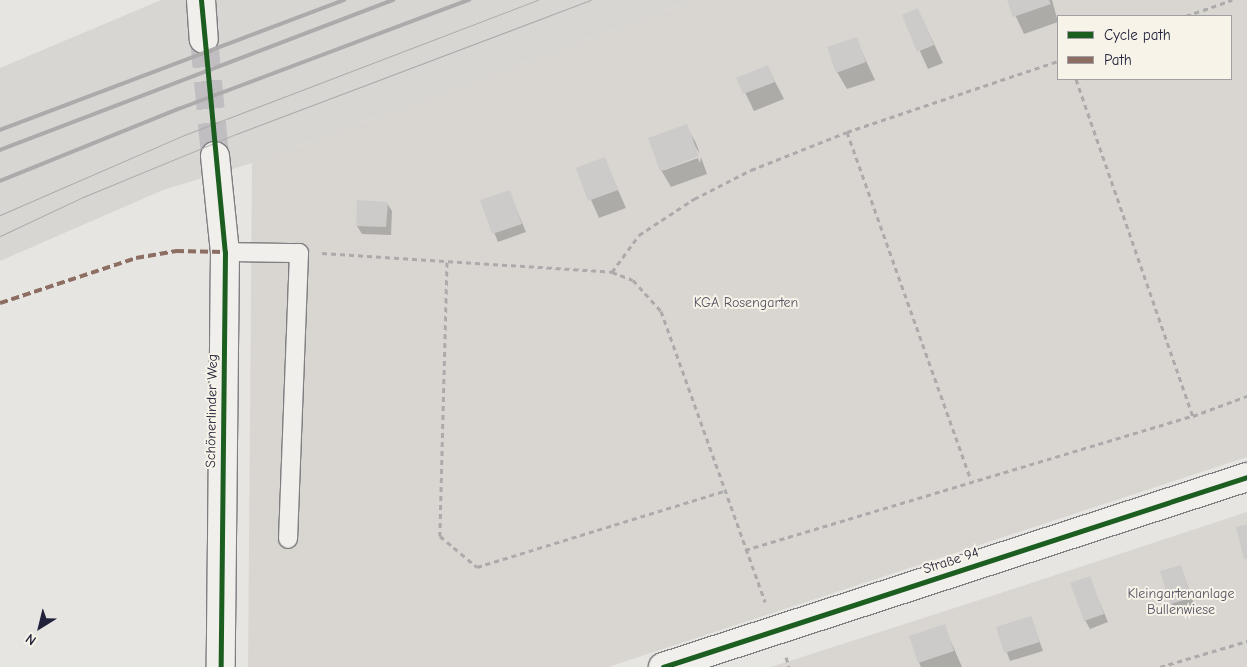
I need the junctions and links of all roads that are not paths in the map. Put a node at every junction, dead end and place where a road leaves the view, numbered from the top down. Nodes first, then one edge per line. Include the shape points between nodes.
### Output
1 (201, 0) edge
2 (204, 40) tunnel mouth
3 (214, 156) tunnel mouth
4 (225, 252) junction
5 (1247, 477) edge
6 (288, 539) dead end
7 (221, 667) edge
8 (663, 667) edge

1 - 2 street
3 - 4 street, Schönerlinder Weg
4 - 6 lane via 299,253
4 - 7 street, Schönerlinder Weg
5 - 8 street, Straße 94

